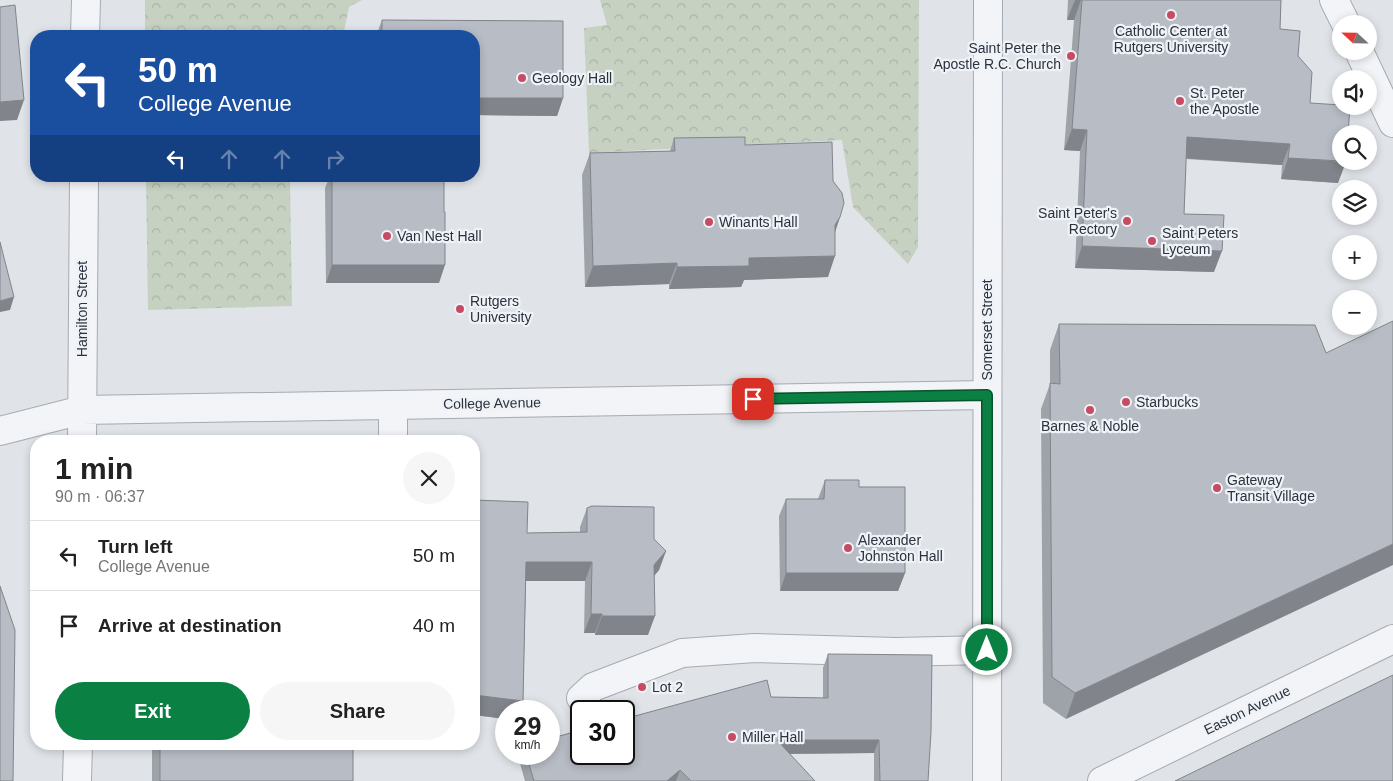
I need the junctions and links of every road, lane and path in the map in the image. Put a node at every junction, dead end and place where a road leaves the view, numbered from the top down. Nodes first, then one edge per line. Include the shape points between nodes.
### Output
1 (86, 0) edge
2 (988, 0) edge
3 (1334, 0) edge
4 (1342, 15) edge
5 (86, 30) edge
6 (1363, 60) edge
7 (1393, 123) edge
8 (84, 182) edge
9 (987, 395) junction
10 (393, 405) junction
11 (82, 410) junction
12 (0, 431) edge
13 (82, 435) edge
14 (393, 435) edge
15 (1393, 639) edge
16 (987, 650) junction
17 (581, 698) dead end
18 (78, 750) edge
19 (77, 781) edge
20 (987, 781) edge
21 (1102, 781) edge

1 - 5 street
2 - 9 street, Somerset Street
3 - 4 street
6 - 7 street
8 - 11 street, Hamilton Street
9 - 10 street, College Avenue
9 - 16 street, Somerset Street
10 - 11 street, College Avenue
10 - 14 street
11 - 12 street, College Avenue
11 - 13 street, Hamilton Street
15 - 21 street, Easton Avenue
16 - 17 street via 896,652 756,648 682,653 593,688
16 - 20 street, Somerset Street
18 - 19 street

